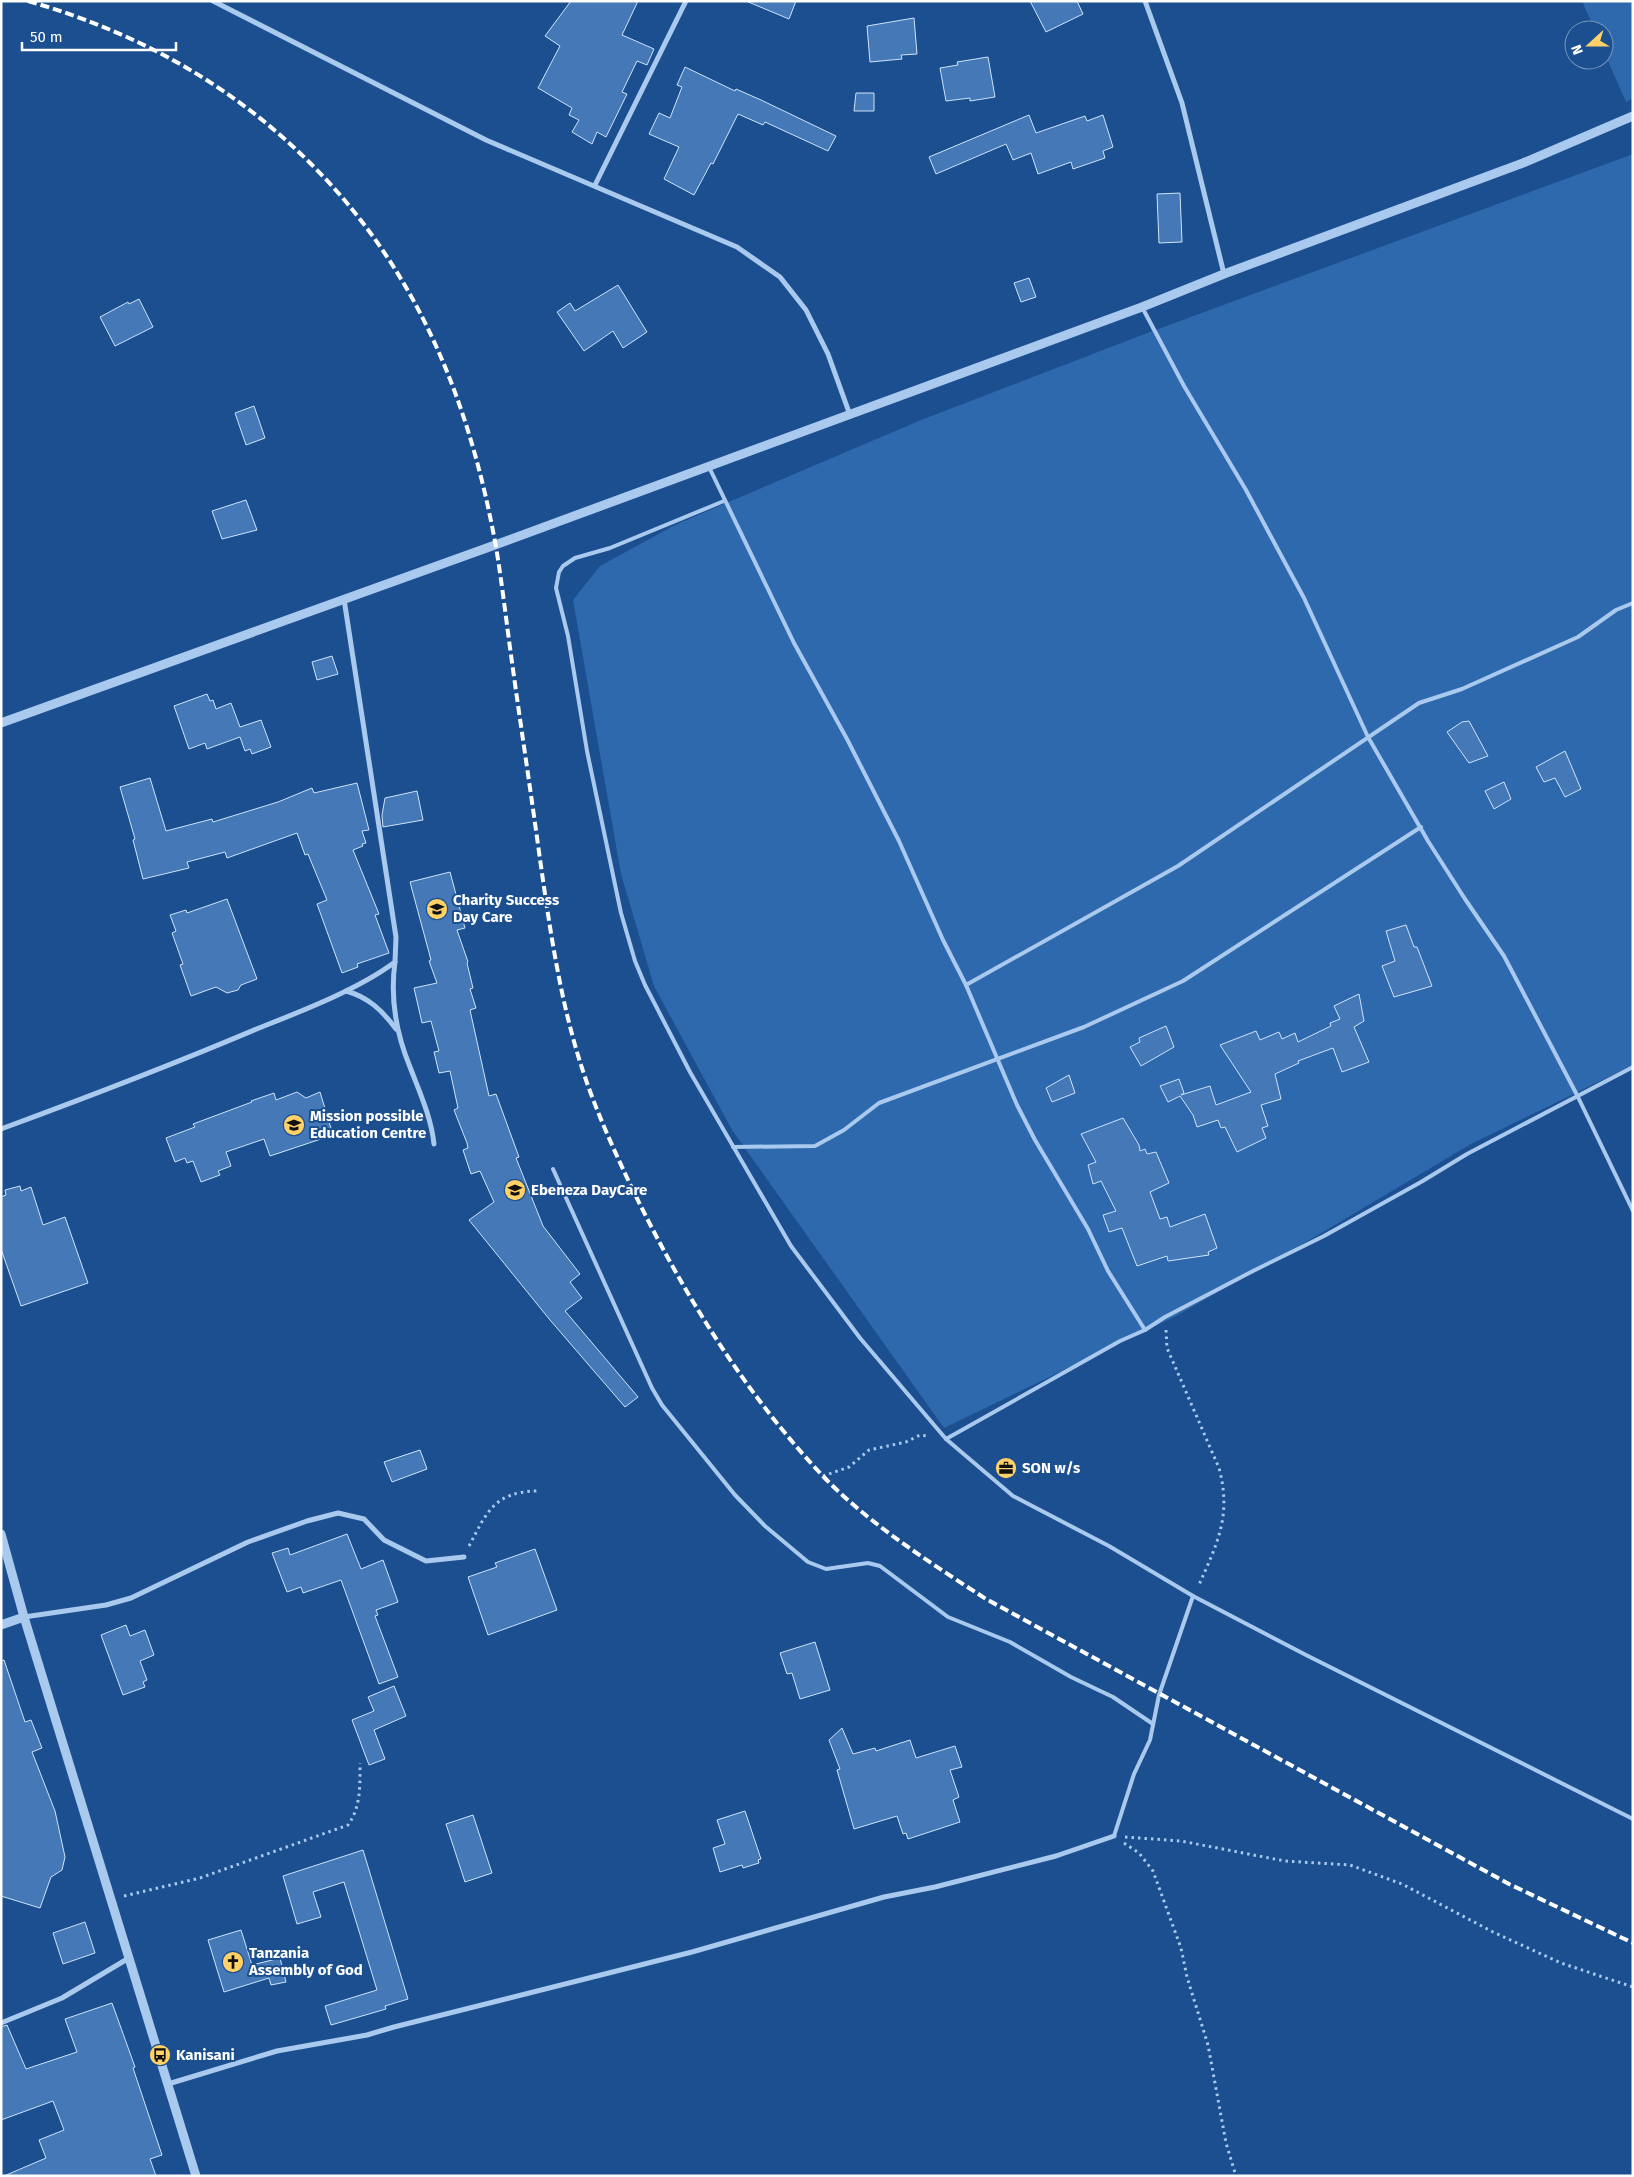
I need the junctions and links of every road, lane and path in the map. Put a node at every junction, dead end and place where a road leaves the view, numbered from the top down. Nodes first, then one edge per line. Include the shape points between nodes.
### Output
1 (213, 1) edge
2 (686, 1) edge
3 (1144, 1) edge
4 (1633, 116) edge
5 (594, 185) junction
6 (1224, 274) junction
7 (1142, 307) junction
8 (850, 415) junction
9 (709, 466) junction
10 (724, 501) junction
11 (344, 599) junction
12 (1633, 603) edge
13 (1, 723) edge
14 (1368, 737) junction
15 (1421, 827) junction
16 (395, 962) junction
17 (966, 985) junction
18 (346, 991) junction
19 (398, 1031) junction
20 (998, 1059) junction
21 (1633, 1067) edge
22 (1577, 1095) junction
23 (1, 1129) edge
24 (434, 1144) dead end
25 (733, 1147) junction
26 (553, 1169) dead end
27 (1633, 1211) edge
28 (1165, 1317) junction
29 (1145, 1330) junction
30 (946, 1439) junction
31 (823, 1476) dead end
32 (537, 1491) dead end
33 (1, 1534) edge
34 (464, 1557) joint
35 (1193, 1596) junction
36 (24, 1616) junction
37 (1, 1625) edge
38 (1153, 1724) junction
39 (360, 1763) dead end
40 (1633, 1818) edge
41 (1114, 1836) junction
42 (112, 1900) junction
43 (129, 1958) junction
44 (1633, 1988) edge
45 (1, 2023) edge
46 (168, 2084) junction
47 (196, 2176) edge
48 (1236, 2176) edge

1 - 5 street via 486,140
2 - 5 street
3 - 6 street via 1182,103
4 - 6 street via 1523,163
5 - 8 street via 737,247 780,277 810,319 828,354
6 - 7 street
7 - 8 street
7 - 14 lane via 1304,598
8 - 9 street
9 - 10 lane
9 - 11 street
10 - 17 lane via 794,643 895,833
10 - 25 lane via 619,545 575,558 563,566 556,588 568,636 587,752 627,935 645,985
11 - 13 street
11 - 16 street via 396,937
12 - 14 lane via 1616,610 1578,637 1462,689 1420,703
14 - 15 lane
14 - 17 lane via 1178,866
15 - 20 lane via 1183,981 1084,1027
15 - 22 lane via 1504,956
16 - 18 street
16 - 19 street via 392,983
17 - 20 lane
18 - 19 street via 375,1004
18 - 23 street via 168,1067
19 - 24 street via 432,1126
20 - 25 lane via 879,1102 844,1130 815,1146
20 - 29 lane via 1035,1140
21 - 22 lane
22 - 27 lane
22 - 28 lane via 1324,1236
25 - 30 lane via 792,1246 827,1296
26 - 38 lane via 662,1405 735,1495 765,1526 808,1562 826,1569 868,1563 880,1566 948,1617 1010,1642 1113,1697
28 - 29 lane
28 - 35 path via 1167,1348 1224,1486 1223,1524
29 - 30 lane
30 - 31 path via 920,1435 906,1442 869,1450 849,1467
30 - 35 lane via 1013,1496 1109,1546
32 - 34 path via 521,1492 490,1507
33 - 36 street
34 - 36 street via 426,1561 384,1540 364,1519 338,1513 248,1542 131,1598 106,1606
35 - 38 lane via 1159,1694
35 - 40 lane
36 - 37 street
36 - 42 street
38 - 41 lane
39 - 42 path via 359,1795 354,1816 348,1825 200,1878
41 - 44 path via 1181,1841 1261,1858 1350,1865 1402,1884 1561,1963
41 - 46 street via 1056,1856 884,1897 667,1958 367,2035 277,2052
41 - 48 path via 1139,1853 1152,1871 1164,1900 1208,2045 1226,2142
42 - 43 street
43 - 45 street via 62,1998
43 - 46 street
46 - 47 street

